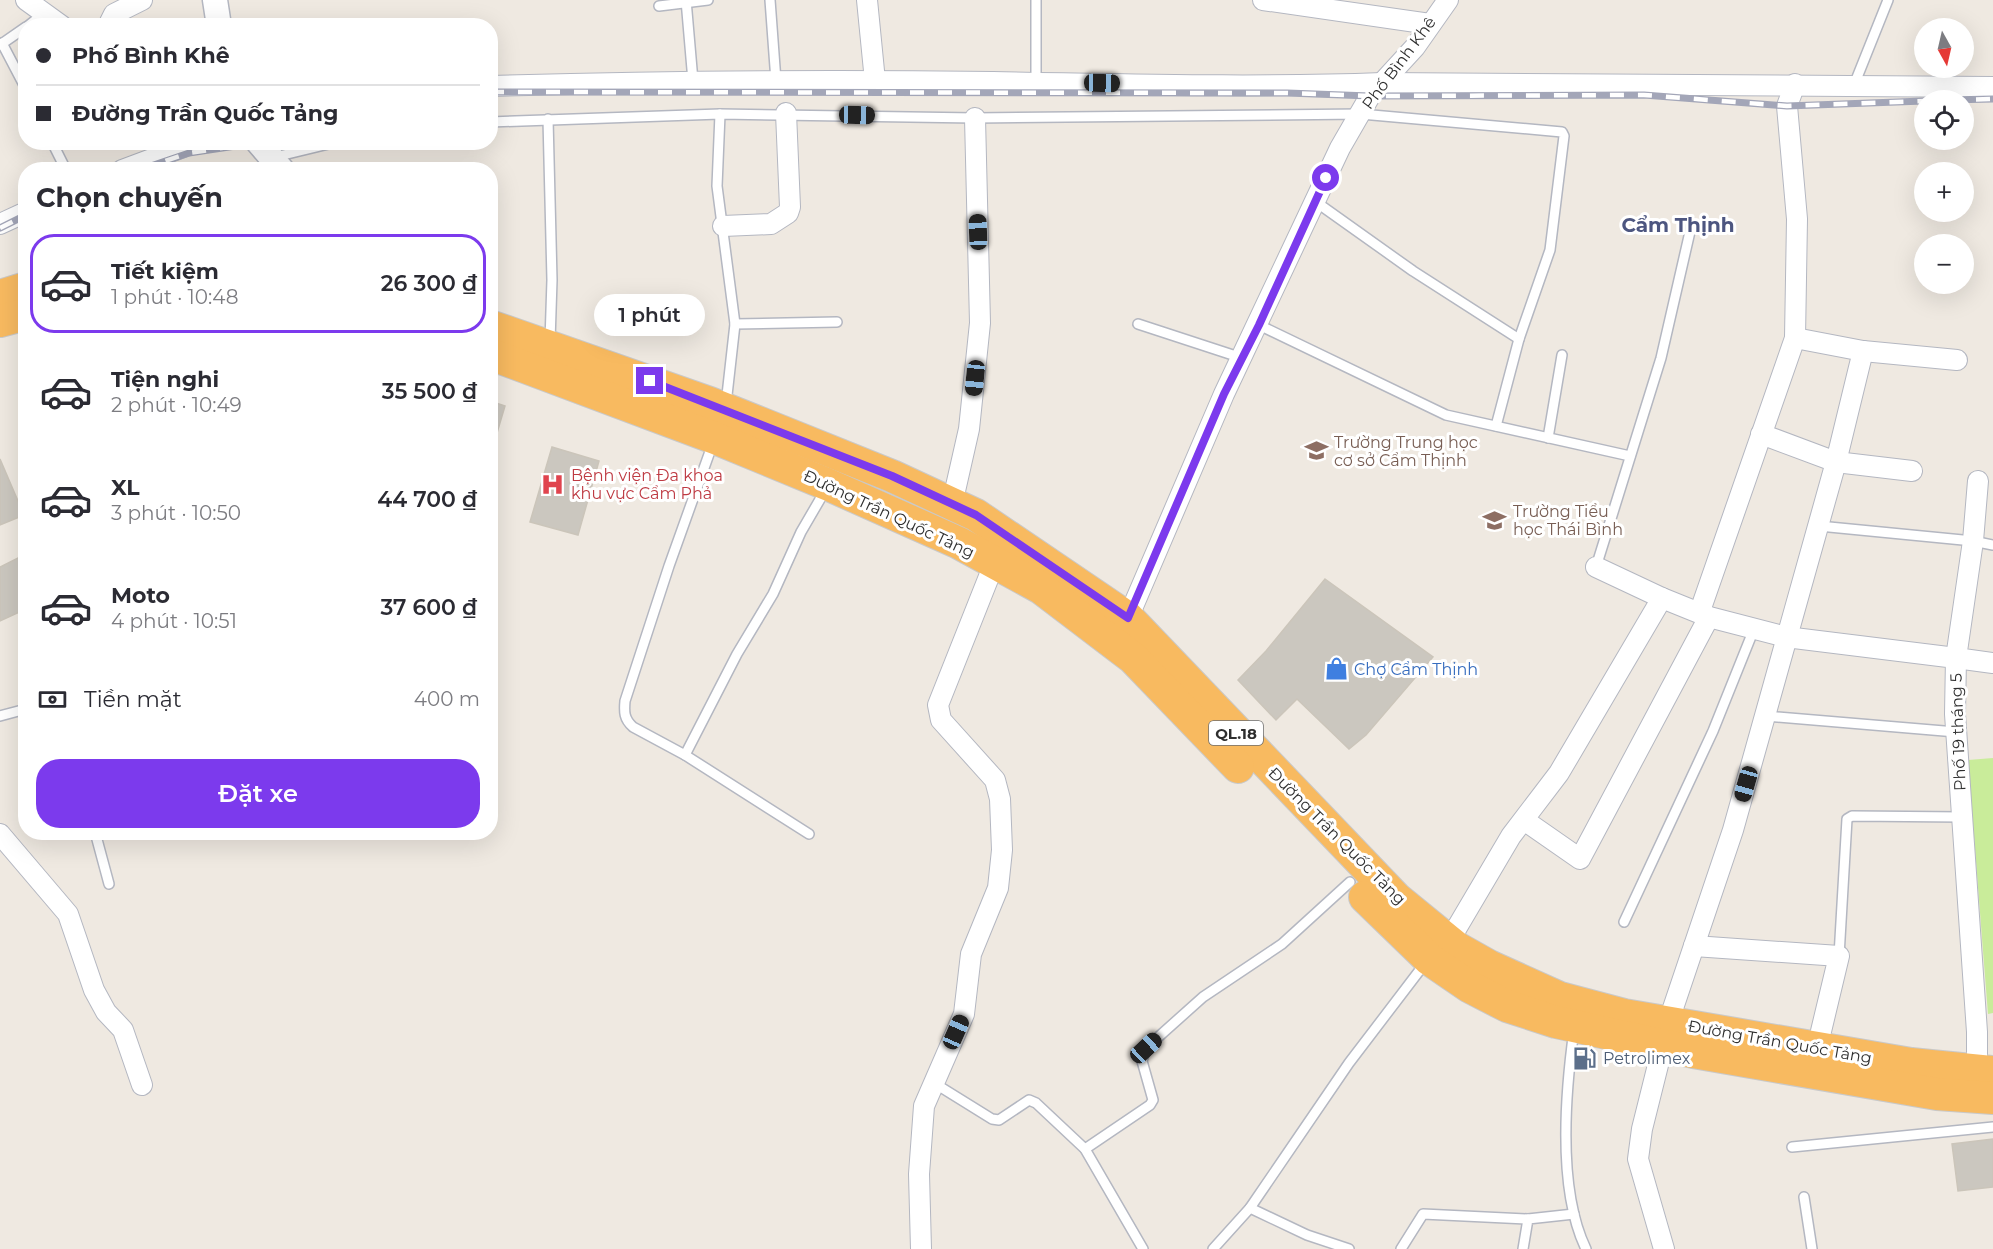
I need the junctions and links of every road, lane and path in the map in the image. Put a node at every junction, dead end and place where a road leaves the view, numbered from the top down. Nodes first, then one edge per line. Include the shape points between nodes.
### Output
1 (26, 0) edge
2 (142, 0) edge
3 (708, 0) edge
4 (770, 0) edge
5 (867, 0) edge
6 (1036, 0) edge
7 (1263, 0) edge
8 (1448, 0) edge
9 (1888, 0) edge
10 (686, 1) edge
11 (659, 6) dead end
12 (31, 18) edge
13 (112, 18) edge
14 (1430, 24) junction
15 (18, 32) edge
16 (1, 44) edge
17 (18, 75) edge
18 (693, 81) junction
19 (776, 81) junction
20 (876, 81) junction
21 (1035, 83) junction
22 (1382, 83) junction
23 (1795, 84) junction
24 (1854, 85) junction
25 (498, 86) edge
26 (1993, 87) edge
27 (786, 113) junction
28 (720, 114) junction
29 (1361, 114) junction
30 (548, 118) junction
31 (975, 118) junction
32 (498, 121) edge
33 (176, 150) edge
34 (299, 150) edge
35 (271, 156) edge
36 (143, 162) edge
37 (1316, 202) junction
38 (18, 216) edge
39 (1692, 223) dead end
40 (0, 224) edge
41 (723, 226) junction
42 (18, 290) edge
43 (0, 296) edge
44 (18, 316) edge
45 (0, 321) edge
46 (837, 322) dead end
47 (735, 324) junction
48 (1138, 324) dead end
49 (1259, 325) junction
50 (498, 329) edge
51 (1796, 338) junction
52 (1519, 339) junction
53 (550, 346) junction
54 (1863, 351) junction
55 (1562, 355) dead end
56 (498, 356) edge
57 (1242, 358) junction
58 (1958, 360) dead end
59 (720, 424) junction
60 (1496, 426) junction
61 (1761, 434) junction
62 (1548, 438) junction
63 (1630, 456) junction
64 (1836, 462) junction
65 (1912, 471) dead end
66 (1978, 481) dead end
67 (829, 485) junction
68 (952, 504) junction
69 (1819, 526) junction
70 (1973, 541) junction
71 (1993, 545) edge
72 (994, 564) junction
73 (1596, 567) joint
74 (1662, 598) junction
75 (1705, 614) junction
76 (1128, 618) junction
77 (1754, 629) junction
78 (1786, 637) junction
79 (1956, 658) junction
80 (1993, 663) edge
81 (18, 711) edge
82 (0, 716) edge
83 (1766, 716) junction
84 (1956, 732) junction
85 (685, 755) junction
86 (1262, 775) junction
87 (1962, 818) junction
88 (1524, 820) junction
89 (0, 834) edge
90 (809, 834) dead end
91 (97, 840) edge
92 (1350, 882) junction
93 (109, 884) dead end
94 (1624, 922) dead end
95 (1694, 946) junction
96 (1439, 950) junction
97 (1839, 956) junction
98 (1574, 1026) junction
99 (1665, 1034) junction
100 (1817, 1048) junction
101 (1985, 1072) edge
102 (934, 1083) junction
103 (142, 1085) dead end
104 (1993, 1098) edge
105 (1993, 1127) edge
106 (1792, 1147) dead end
107 (1085, 1149) junction
108 (1804, 1197) dead end
109 (1250, 1208) junction
110 (1575, 1214) junction
111 (1528, 1219) junction
112 (921, 1249) edge
113 (1143, 1249) edge
114 (1213, 1249) edge
115 (1349, 1249) edge
116 (1401, 1249) edge
117 (1523, 1249) edge
118 (1586, 1249) edge
119 (1664, 1249) edge
120 (1812, 1249) edge

1 - 12 street
2 - 13 street
3 - 10 lane
4 - 19 lane
5 - 20 street
6 - 21 lane
7 - 14 street
8 - 14 street, Phố Bình Khê
9 - 24 lane
10 - 11 lane
10 - 18 lane
14 - 22 street, Phố Bình Khê
15 - 16 lane
16 - 17 lane
18 - 19 street
18 - 25 street
19 - 20 street
20 - 21 street
21 - 22 street via 1303,86
22 - 23 street
22 - 29 street, Phố Bình Khê
23 - 24 street
23 - 51 street via 1787,106 1797,219
24 - 26 street
27 - 28 lane
27 - 31 lane
27 - 41 street via 788,213 771,224
28 - 30 lane
28 - 41 lane via 717,186
29 - 31 lane
29 - 37 street, Phố Bình Khê
29 - 52 lane via 1564,134 1550,250
30 - 32 lane
30 - 53 lane
31 - 68 street via 980,323 969,429
33 - 36 street
34 - 35 lane
37 - 49 street, Phố Bình Khê
37 - 52 lane
38 - 40 street
39 - 63 lane via 1661,358
41 - 47 lane
42 - 43 highway
44 - 45 highway
46 - 47 lane
47 - 59 lane
48 - 57 lane
49 - 57 street, Phố Bình Khê
49 - 60 lane via 1446,415
50 - 53 highway, Đường Trần Quốc Tảng / QL.18
51 - 54 street
51 - 61 street
52 - 60 lane
53 - 59 highway, Đường Trần Quốc Tảng / QL.18
54 - 58 street
54 - 64 street
55 - 62 lane
56 - 59 highway, Đường Trần Quốc Tảng / QL.18
57 - 76 street, Phố Bình Khê
59 - 67 highway, Đường Trần Quốc Tảng / QL.18
59 - 68 highway, Đường Trần Quốc Tảng / QL.18 via 892,476
59 - 85 lane via 669,566 625,707 627,722 633,727
60 - 62 lane
61 - 64 street
61 - 75 street
62 - 63 lane
63 - 73 lane
64 - 65 street
64 - 69 street
66 - 70 street
67 - 72 highway, Đường Trần Quốc Tảng / QL.18 via 959,543
67 - 85 lane
68 - 76 highway, Đường Trần Quốc Tảng / QL.18 via 995,527
69 - 70 lane
69 - 78 street
70 - 71 lane
70 - 79 street
72 - 86 highway, Đường Trần Quốc Tảng / QL.18 via 1041,588 1133,658
72 - 102 street via 938,705 941,720 995,780 1000,798 1002,850 998,888 971,954 964,1014
73 - 74 street, Phố 19 tháng 5
74 - 75 street, Phố 19 tháng 5
74 - 88 street via 1559,773
75 - 77 street, Phố 19 tháng 5
75 - 88 street via 1580,859
76 - 86 highway, Đường Trần Quốc Tảng / QL.18
77 - 78 street, Phố 19 tháng 5
77 - 94 lane via 1713,731
78 - 79 street, Phố 19 tháng 5
78 - 83 street
79 - 80 street
79 - 84 street, Phố 19 tháng 5
81 - 82 lane
83 - 84 lane
83 - 95 street
84 - 87 street, Phố 19 tháng 5
85 - 90 lane
86 - 92 highway, Đường Trần Quốc Tảng / QL.18
86 - 96 highway, Đường Trần Quốc Tảng / QL.18 via 1397,899
87 - 97 lane via 1849,816
87 - 101 street, Phố 19 tháng 5 via 1977,1032
88 - 96 street
89 - 103 street via 68,914 94,990 106,1012 123,1030
91 - 93 lane
92 - 96 highway, Đường Trần Quốc Tảng / QL.18
92 - 107 lane via 1282,944 1203,997 1146,1048 1142,1061 1153,1100 1150,1105
95 - 97 street
95 - 99 street
96 - 98 highway, Đường Trần Quốc Tảng / QL.18 via 1470,987 1507,1006
96 - 99 highway, Đường Trần Quốc Tảng / QL.18 via 1489,966 1560,998 1623,1015
96 - 109 lane via 1349,1063
97 - 100 street
98 - 99 highway, Đường Trần Quốc Tảng / QL.18
98 - 110 lane via 1565,1143
99 - 100 highway, Đường Trần Quốc Tảng / QL.18
99 - 104 highway, Đường Trần Quốc Tảng / QL.18 via 1937,1094
99 - 119 street via 1638,1159
100 - 101 highway, Đường Trần Quốc Tảng / QL.18
102 - 107 lane via 992,1119 999,1120 1029,1100 1036,1103
102 - 112 street via 922,1120
105 - 106 lane
107 - 113 lane
108 - 120 lane
109 - 114 lane
109 - 115 lane via 1307,1235
110 - 111 lane
110 - 118 lane
111 - 116 lane via 1423,1214
111 - 117 lane

